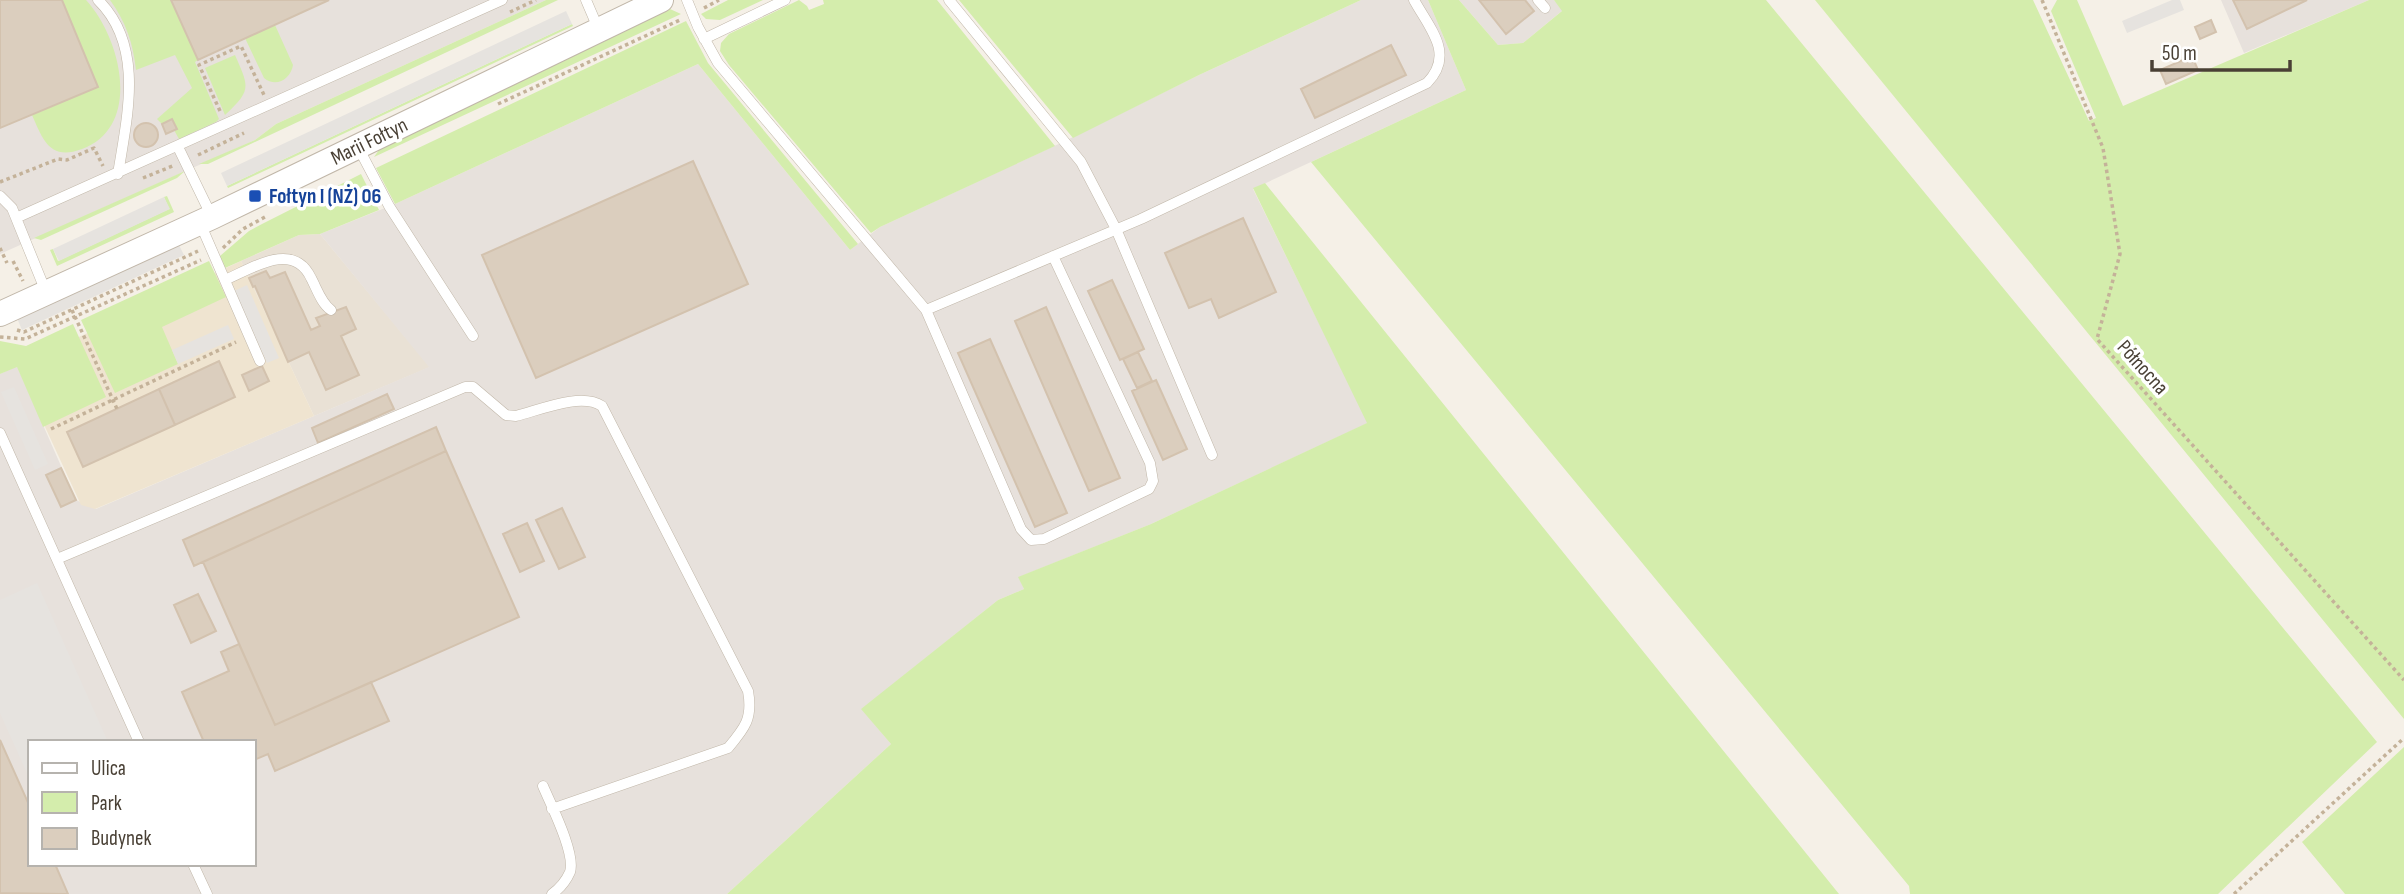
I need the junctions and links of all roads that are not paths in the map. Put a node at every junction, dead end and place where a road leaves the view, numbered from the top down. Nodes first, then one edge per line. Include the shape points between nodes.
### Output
1 (98, 0) edge
2 (502, 0) edge
3 (586, 0) edge
4 (661, 0) edge
5 (687, 0) edge
6 (785, 0) edge
7 (949, 0) edge
8 (1414, 0) edge
9 (599, 30) junction
10 (704, 39) junction
11 (178, 147) junction
12 (357, 147) junction
13 (118, 174) junction
14 (0, 196) edge
15 (16, 218) junction
16 (206, 220) junction
17 (1116, 229) junction
18 (1053, 256) junction
19 (225, 280) junction
20 (35, 288) junction
21 (331, 310) dead end
22 (926, 310) junction
23 (7, 321) edge
24 (473, 336) dead end
25 (260, 361) dead end
26 (0, 433) edge
27 (1212, 455) dead end
28 (57, 559) junction
29 (138, 740) edge
30 (544, 786) dead end
31 (552, 809) junction
32 (194, 866) edge
33 (207, 894) edge
34 (552, 894) edge

1 - 13 lane via 118,24 130,78
2 - 11 lane
3 - 9 lane
4 - 9 street, Marii Fołtyn
5 - 10 lane
6 - 10 lane
7 - 17 lane via 1081,162
8 - 17 lane via 1441,55 1435,75 1427,83
9 - 12 street, Marii Fołtyn
10 - 22 lane via 718,63
11 - 13 lane
11 - 16 lane
12 - 16 street, Marii Fołtyn
12 - 24 lane via 389,206
13 - 15 lane
14 - 15 lane
15 - 20 lane
16 - 19 lane
16 - 20 street, Marii Fołtyn
17 - 18 lane
17 - 27 lane
18 - 22 lane
18 - 22 lane via 1150,463 1153,481 1149,489 1044,539 1031,540 1021,529
19 - 21 lane via 282,258 308,271
19 - 25 lane
20 - 23 street, Marii Fołtyn
26 - 28 lane
28 - 29 lane
28 - 31 lane via 466,387 506,415 584,399 597,403 748,691 751,709 743,730 728,748
30 - 31 lane
31 - 34 lane via 570,855 571,871
32 - 33 lane

